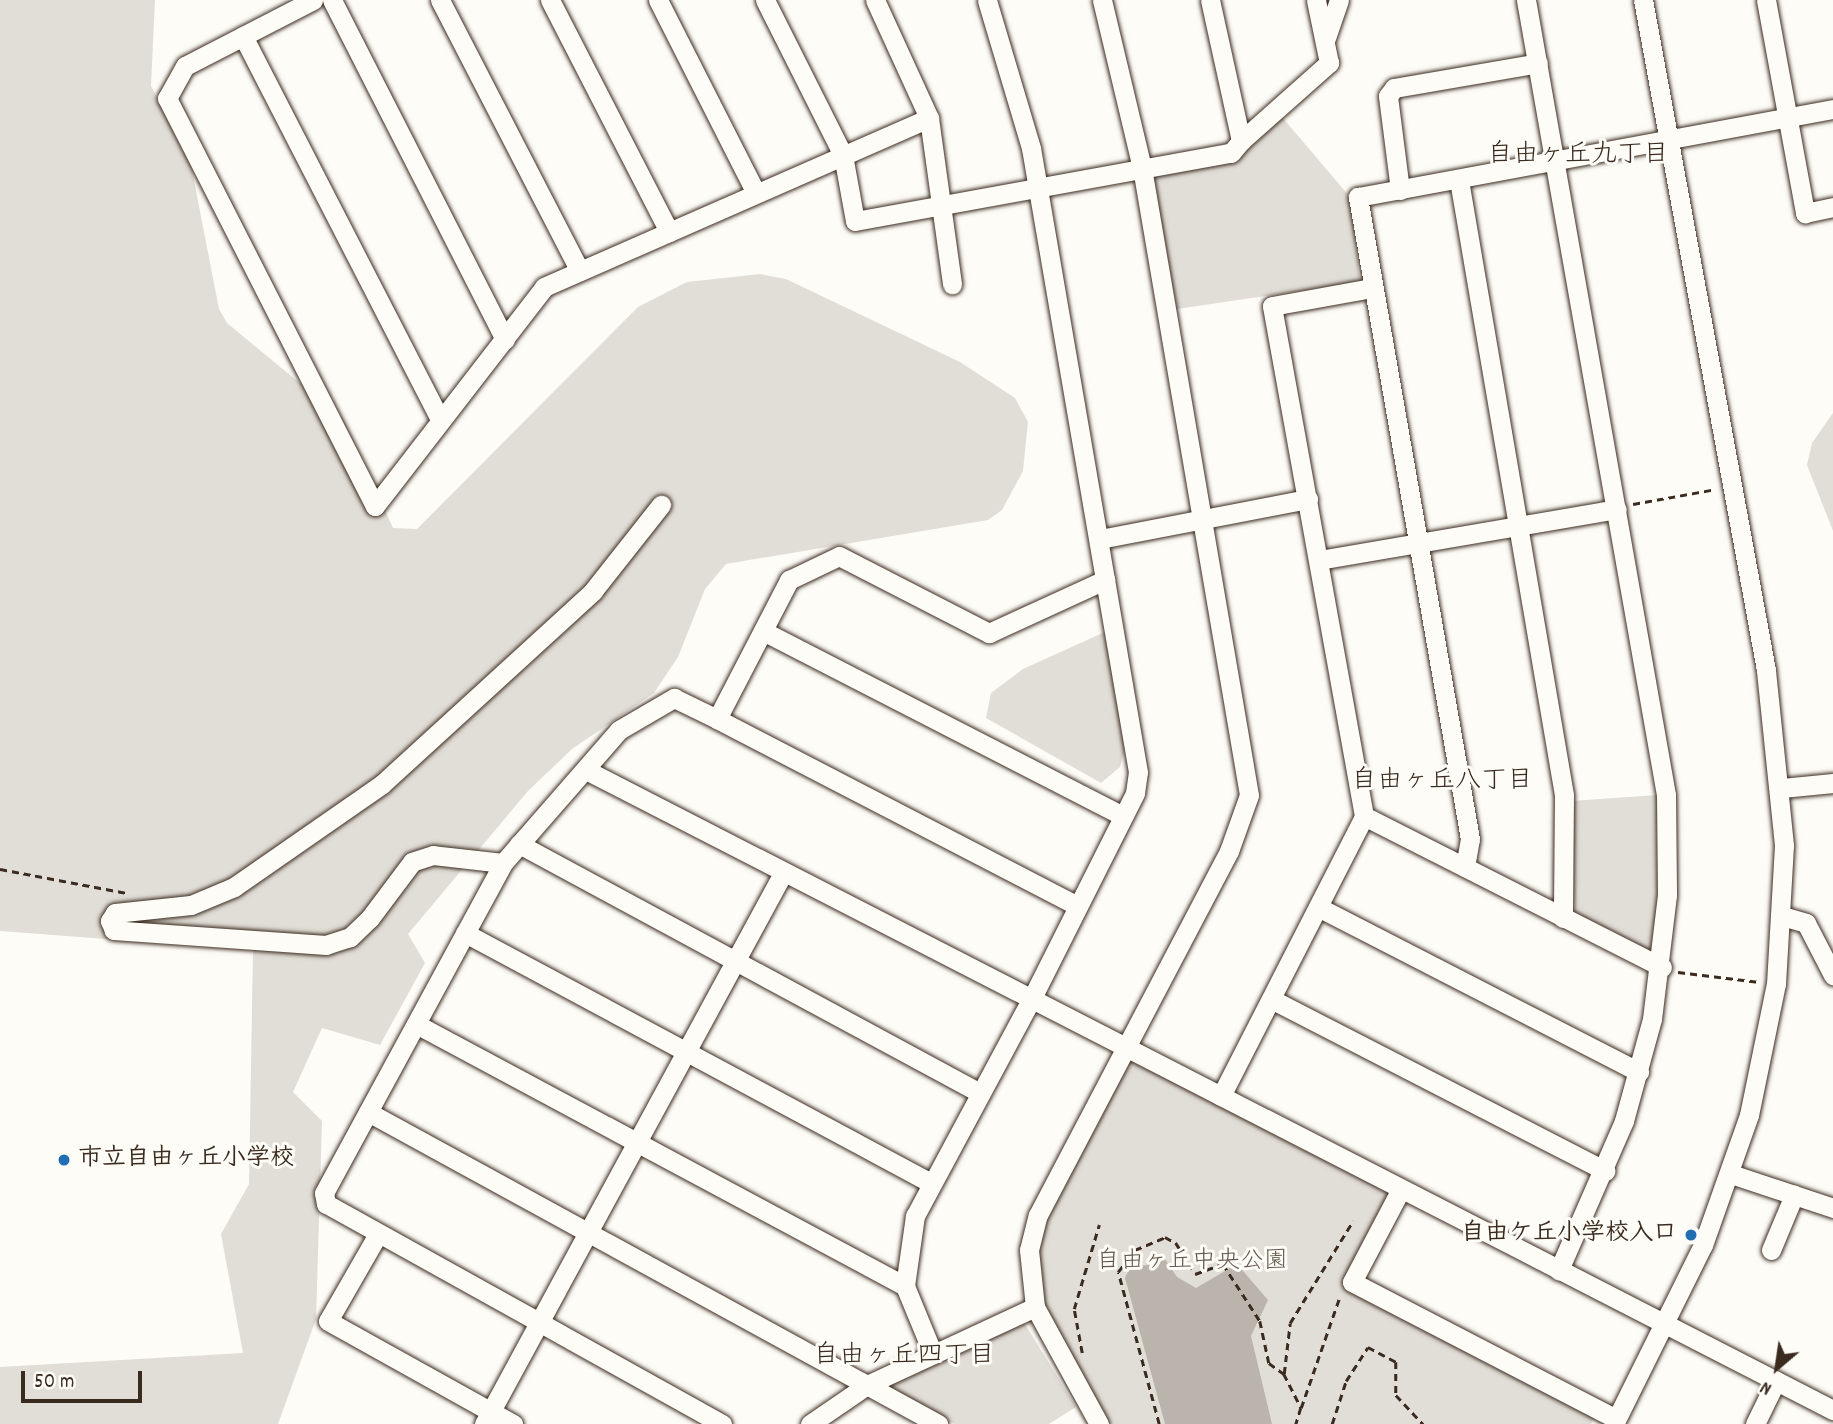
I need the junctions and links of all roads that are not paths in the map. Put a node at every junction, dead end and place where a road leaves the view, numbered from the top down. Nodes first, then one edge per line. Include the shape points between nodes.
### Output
1 (313, 0) edge
2 (332, 0) edge
3 (440, 0) edge
4 (550, 0) edge
5 (658, 0) edge
6 (765, 0) edge
7 (876, 0) edge
8 (987, 0) edge
9 (1102, 0) edge
10 (1210, 0) edge
11 (1316, 0) edge
12 (1339, 0) edge
13 (1526, 0) edge
14 (1643, 0) edge
15 (1766, 0) edge
16 (243, 36) junction
17 (1326, 38) junction
18 (1538, 63) junction
19 (1833, 109) edge
20 (929, 118) junction
21 (1788, 118) junction
22 (1241, 141) junction
23 (1669, 142) junction
24 (843, 155) junction
25 (1557, 162) junction
26 (1142, 167) junction
27 (1459, 180) junction
28 (1036, 187) junction
29 (1401, 190) junction
30 (755, 193) junction
31 (941, 204) junction
32 (1833, 207) edge
33 (668, 232) junction
34 (580, 271) junction
35 (952, 284) dead end
36 (1372, 288) junction
37 (505, 339) junction
38 (439, 418) junction
39 (1308, 499) junction
40 (661, 505) dead end
41 (1617, 508) junction
42 (1202, 516) junction
43 (1518, 527) junction
44 (1100, 539) junction
45 (1418, 544) junction
46 (1318, 560) junction
47 (1105, 580) junction
48 (763, 631) junction
49 (717, 719) junction
50 (586, 770) junction
51 (1833, 783) edge
52 (1782, 788) junction
53 (1123, 816) junction
54 (1364, 816) junction
55 (519, 844) junction
56 (503, 863) junction
57 (1465, 867) junction
58 (783, 873) junction
59 (1077, 906) junction
60 (1318, 907) junction
61 (1782, 916) junction
62 (1563, 918) junction
63 (465, 933) junction
64 (734, 961) junction
65 (1662, 967) junction
66 (1833, 975) edge
67 (1032, 998) junction
68 (1271, 999) junction
69 (416, 1024) junction
70 (1128, 1047) junction
71 (685, 1052) junction
72 (1639, 1072) junction
73 (980, 1093) junction
74 (1221, 1097) junction
75 (368, 1112) junction
76 (635, 1143) junction
77 (1605, 1171) junction
78 (1731, 1174) junction
79 (930, 1183) junction
80 (1401, 1189) junction
81 (1794, 1195) junction
82 (1833, 1208) edge
83 (587, 1231) junction
84 (378, 1234) junction
85 (1771, 1250) dead end
86 (1559, 1270) junction
87 (905, 1286) junction
88 (1035, 1307) junction
89 (539, 1322) junction
90 (1666, 1323) junction
91 (933, 1354) junction
92 (1776, 1381) junction
93 (867, 1385) junction
94 (1833, 1410) edge
95 (487, 1418) edge
96 (1615, 1421) edge
97 (513, 1424) edge
98 (722, 1424) edge
99 (810, 1424) edge
100 (938, 1424) edge
101 (1099, 1424) edge
102 (1755, 1424) edge

1 - 16 street
2 - 37 street
3 - 34 street
4 - 33 street
5 - 30 street
6 - 24 street
7 - 20 street
8 - 28 street via 1019,90
9 - 26 street
10 - 22 street
11 - 17 street
12 - 17 street
13 - 18 street
14 - 23 street
15 - 21 street
16 - 38 street
16 - 38 street via 185,66 167,98 375,506
17 - 22 street via 1329,63
18 - 25 street
18 - 29 street via 1394,88 1388,96
19 - 21 street
20 - 24 street
20 - 31 street
21 - 23 street
21 - 32 street via 1805,213
22 - 26 street via 1231,153
23 - 25 street
23 - 52 street
24 - 30 street
24 - 31 street via 855,221
25 - 27 street
25 - 41 street
26 - 28 street
26 - 42 street
27 - 29 street
27 - 43 street
28 - 31 street
28 - 44 street
29 - 36 street via 1358,197
30 - 33 street
31 - 35 street
33 - 34 street
34 - 37 street via 544,287
36 - 39 street via 1272,306
36 - 45 street
37 - 38 street
39 - 42 street
39 - 46 street
40 - 56 street via 593,590 382,784 233,887 191,905 115,913 110,921 114,930 326,944 350,937 370,918 412,862 433,855
41 - 43 street
41 - 65 street via 1666,795
42 - 44 street
42 - 70 street via 1249,795 1229,851
43 - 45 street
43 - 62 street via 1564,795
44 - 47 street
45 - 46 street
45 - 57 street via 1470,839
46 - 54 street
47 - 48 street via 989,633 839,556 789,580
47 - 53 street via 1138,772
48 - 49 street
48 - 53 street
49 - 50 street via 674,698 619,730
49 - 59 street
50 - 55 street
50 - 58 street
51 - 52 street
52 - 61 street
53 - 59 street
54 - 57 street
54 - 60 street
55 - 56 street
55 - 64 street
56 - 63 street
57 - 62 street
58 - 64 street
58 - 67 street
59 - 67 street
60 - 68 street
60 - 72 street
61 - 66 street via 1806,923
61 - 78 street via 1776,985
62 - 65 street
63 - 69 street
63 - 71 street
64 - 71 street
64 - 73 street
65 - 72 street
67 - 70 street
67 - 73 street
68 - 74 street
68 - 77 street
69 - 75 street
69 - 76 street
70 - 74 street
70 - 88 street via 1038,1215 1029,1250
71 - 76 street
71 - 79 street
72 - 77 street
73 - 79 street
74 - 80 street
75 - 83 street
75 - 84 street via 324,1193 326,1204
76 - 83 street
76 - 87 street
77 - 86 street
78 - 81 street
78 - 90 street
79 - 87 street via 908,1237
80 - 86 street
80 - 96 street via 1352,1282
81 - 82 street
81 - 85 street
83 - 89 street
83 - 93 street
84 - 89 street
84 - 95 street via 327,1321
86 - 90 street
87 - 91 street
88 - 91 street
88 - 101 street
89 - 95 street
89 - 98 street
90 - 92 street
90 - 96 street
91 - 93 street
92 - 94 street
92 - 102 street
93 - 99 street
93 - 100 street
95 - 97 street

